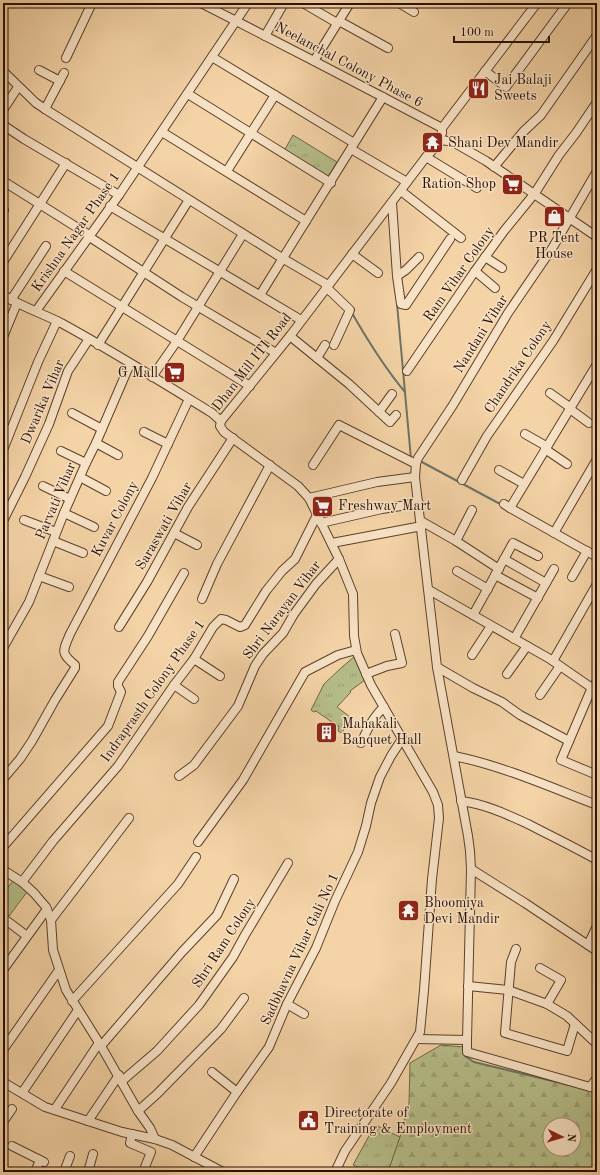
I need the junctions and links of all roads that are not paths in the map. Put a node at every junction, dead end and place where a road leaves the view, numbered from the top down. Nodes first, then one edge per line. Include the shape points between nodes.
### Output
1 (92, 3) edge
2 (248, 3) edge
3 (284, 3) edge
4 (303, 3) edge
5 (350, 3) edge
6 (401, 3) edge
7 (537, 3) edge
8 (568, 3) edge
9 (208, 4) edge
10 (414, 12) dead end
11 (236, 21) junction
12 (338, 22) junction
13 (597, 35) edge
14 (265, 36) junction
15 (388, 48) dead end
16 (212, 57) junction
17 (66, 58) dead end
18 (314, 61) junction
19 (39, 70) dead end
20 (3, 71) edge
21 (486, 71) junction
22 (64, 73) dead end
23 (60, 81) junction
24 (18, 86) junction
25 (188, 94) junction
26 (275, 95) junction
27 (383, 97) junction
28 (597, 102) edge
29 (45, 109) junction
30 (3, 110) edge
31 (3, 125) edge
32 (442, 128) junction
33 (162, 132) junction
34 (251, 134) junction
35 (442, 140) junction
36 (353, 146) junction
37 (426, 157) junction
38 (66, 163) junction
39 (494, 166) junction
40 (137, 168) junction
41 (227, 171) junction
42 (597, 172) edge
43 (3, 181) edge
44 (407, 182) junction
45 (331, 183) junction
46 (477, 188) dead end
47 (401, 191) junction
48 (535, 193) junction
49 (119, 195) junction
50 (187, 203) dead end
51 (392, 203) junction
52 (41, 205) junction
53 (110, 206) junction
54 (570, 218) junction
55 (306, 221) junction
56 (243, 234) junction
57 (89, 236) junction
58 (597, 237) edge
59 (165, 238) junction
60 (461, 238) dead end
61 (450, 239) dead end
62 (46, 246) dead end
63 (352, 254) junction
64 (419, 257) dead end
65 (485, 257) junction
66 (282, 258) junction
67 (3, 262) edge
68 (502, 268) dead end
69 (597, 269) edge
70 (475, 271) junction
71 (64, 272) junction
72 (143, 272) junction
73 (220, 272) junction
74 (378, 273) dead end
75 (397, 276) junction
76 (327, 286) junction
77 (495, 288) dead end
78 (3, 295) edge
79 (260, 295) junction
80 (14, 302) junction
81 (198, 306) junction
82 (122, 307) junction
83 (36, 311) junction
84 (301, 320) junction
85 (57, 321) junction
86 (290, 336) junction
87 (3, 337) edge
88 (89, 339) junction
89 (177, 341) junction
90 (98, 345) junction
91 (325, 345) dead end
92 (334, 345) dead end
93 (276, 353) junction
94 (317, 358) junction
95 (130, 364) junction
96 (597, 364) edge
97 (406, 371) dead end
98 (152, 377) junction
99 (250, 386) junction
100 (550, 393) dead end
101 (392, 394) dead end
102 (189, 399) junction
103 (571, 408) junction
104 (379, 412) junction
105 (72, 414) dead end
106 (396, 415) dead end
107 (221, 421) junction
108 (589, 423) dead end
109 (102, 429) junction
110 (144, 432) dead end
111 (525, 434) dead end
112 (233, 438) junction
113 (96, 443) junction
114 (168, 444) junction
115 (545, 448) junction
116 (3, 450) edge
117 (61, 451) dead end
118 (118, 455) dead end
119 (597, 459) edge
120 (86, 463) junction
121 (413, 463) junction
122 (567, 464) dead end
123 (270, 465) junction
124 (313, 465) dead end
125 (499, 470) dead end
126 (80, 477) junction
127 (414, 477) junction
128 (462, 480) dead end
129 (524, 484) junction
130 (43, 486) dead end
131 (106, 491) dead end
132 (309, 498) junction
133 (70, 499) junction
134 (417, 503) junction
135 (472, 510) dead end
136 (64, 512) junction
137 (319, 519) junction
138 (24, 520) dead end
139 (3, 521) edge
140 (420, 525) junction
141 (94, 527) dead end
142 (56, 532) junction
143 (174, 533) junction
144 (554, 533) junction
145 (53, 541) junction
146 (456, 541) junction
147 (332, 543) junction
148 (197, 546) dead end
149 (587, 551) junction
150 (83, 553) dead end
151 (538, 556) dead end
152 (597, 557) edge
153 (339, 558) junction
154 (504, 560) junction
155 (554, 569) dead end
156 (457, 571) dead end
157 (497, 572) junction
158 (184, 573) dead end
159 (39, 576) junction
160 (572, 577) dead end
161 (546, 584) junction
162 (597, 584) edge
163 (69, 587) dead end
164 (488, 589) junction
165 (429, 590) junction
166 (538, 598) junction
167 (202, 599) dead end
168 (473, 615) junction
169 (491, 626) junction
170 (119, 627) dead end
171 (6, 634) edge
172 (395, 634) dead end
173 (514, 638) junction
174 (527, 646) junction
175 (3, 648) edge
176 (356, 650) junction
177 (472, 655) dead end
178 (194, 659) junction
179 (556, 664) junction
180 (437, 667) junction
181 (366, 674) junction
182 (507, 674) dead end
183 (220, 676) dead end
184 (174, 685) junction
185 (594, 689) edge
186 (540, 695) dead end
187 (194, 699) dead end
188 (384, 707) junction
189 (402, 739) junction
190 (569, 741) junction
191 (362, 743) dead end
192 (454, 756) junction
193 (597, 775) edge
194 (179, 776) dead end
195 (3, 779) edge
196 (461, 801) junction
197 (597, 805) edge
198 (129, 818) dead end
199 (198, 842) dead end
200 (3, 848) edge
201 (196, 857) dead end
202 (597, 860) edge
203 (288, 863) dead end
204 (471, 869) junction
205 (3, 870) edge
206 (234, 879) dead end
207 (22, 882) junction
208 (46, 909) junction
209 (50, 920) junction
210 (7, 921) dead end
211 (597, 926) edge
212 (27, 936) junction
213 (588, 945) junction
214 (516, 949) dead end
215 (597, 951) edge
216 (4, 966) edge
217 (540, 968) dead end
218 (58, 970) junction
219 (468, 986) junction
220 (508, 990) junction
221 (244, 998) dead end
222 (72, 1001) junction
223 (287, 1004) junction
224 (547, 1004) junction
225 (78, 1010) junction
226 (304, 1014) dead end
227 (575, 1024) junction
228 (416, 1039) junction
229 (467, 1040) junction
230 (100, 1044) junction
231 (597, 1044) edge
232 (3, 1050) edge
233 (212, 1072) dead end
234 (120, 1078) junction
235 (597, 1078) edge
236 (3, 1082) edge
237 (594, 1088) edge
238 (236, 1092) junction
239 (22, 1093) junction
240 (12, 1109) dead end
241 (54, 1109) junction
242 (138, 1111) junction
243 (3, 1122) edge
244 (88, 1122) junction
245 (132, 1134) junction
246 (155, 1138) junction
247 (12, 1146) dead end
248 (94, 1154) dead end
249 (70, 1156) dead end
250 (194, 1157) junction
251 (35, 1172) edge
252 (64, 1172) edge
253 (88, 1172) edge
254 (144, 1172) edge
255 (223, 1172) edge
256 (335, 1172) edge

1 - 17 street
2 - 11 street, Krishna Nagar Phase 1
3 - 14 street
4 - 12 street
5 - 12 street
6 - 10 street
7 - 21 street
8 - 21 street via 506,87
9 - 11 street, Neelanchal Colony Phase 6
11 - 14 street, Neelanchal Colony Phase 6
11 - 16 street, Krishna Nagar Phase 1
12 - 15 street
12 - 18 street
13 - 39 street via 541,114
14 - 18 street, Neelanchal Colony Phase 6
16 - 25 street, Krishna Nagar Phase 1
16 - 26 street
18 - 27 street, Neelanchal Colony Phase 6
19 - 23 street
20 - 24 street
21 - 32 street
22 - 23 street
23 - 29 street
24 - 29 street via 36,104
24 - 30 street
25 - 33 street, Krishna Nagar Phase 1
25 - 34 street
26 - 34 street
26 - 36 street
27 - 32 street, Neelanchal Colony Phase 6
27 - 36 street
28 - 48 street, Ram Vihar Colony
29 - 40 street
31 - 38 street
32 - 35 street
33 - 40 street, Krishna Nagar Phase 1
33 - 41 street
34 - 41 street
34 - 45 street
35 - 37 street, Dhan Mill ITI Road
35 - 39 street via 453,142
36 - 44 street
36 - 45 street
37 - 44 street, Dhan Mill ITI Road
37 - 46 street
38 - 49 street
38 - 52 street
39 - 48 street
40 - 49 street, Krishna Nagar Phase 1
40 - 56 street
41 - 55 street
42 - 54 street, Nandani Vihar
43 - 52 street
44 - 47 street, Dhan Mill ITI Road
45 - 55 street
47 - 51 street, Dhan Mill ITI Road
47 - 60 street
48 - 54 street
48 - 65 street, Ram Vihar Colony
49 - 53 street, Krishna Nagar Phase 1
50 - 59 street
51 - 63 street, Dhan Mill ITI Road
51 - 75 street
52 - 57 street
52 - 67 street
53 - 57 street, Krishna Nagar Phase 1
53 - 59 street
54 - 58 street
54 - 121 street, Nandani Vihar
55 - 66 street
56 - 66 street
56 - 73 street
57 - 71 street, Krishna Nagar Phase 1
57 - 72 street
59 - 72 street
59 - 73 street
61 - 75 street via 406,305 401,304
62 - 80 street
63 - 74 street
63 - 76 street, Dhan Mill ITI Road
64 - 75 street
65 - 68 street
65 - 70 street, Ram Vihar Colony
66 - 76 street
66 - 79 street
69 - 128 street, Chandrika Colony
70 - 77 street
70 - 97 street, Ram Vihar Colony
71 - 82 street
71 - 83 street, Krishna Nagar Phase 1
72 - 81 street
72 - 82 street
73 - 79 street
73 - 81 street
76 - 84 street, Dhan Mill ITI Road
76 - 92 street via 350,310
78 - 80 street
79 - 84 street
80 - 83 street
80 - 87 street
81 - 89 street
81 - 93 street
82 - 89 street
82 - 90 street
83 - 85 street
84 - 86 street, Dhan Mill ITI Road
85 - 88 street
85 - 116 street
86 - 93 street, Dhan Mill ITI Road
86 - 94 street
88 - 90 street
88 - 139 street, Dwarika Vihar via 68,371 49,424
89 - 98 street
89 - 99 street
90 - 95 street
91 - 94 street
93 - 99 street, Dhan Mill ITI Road
94 - 104 street
95 - 98 street
95 - 109 street, Parvati Vihar
96 - 103 street
98 - 102 street
99 - 107 street, Dhan Mill ITI Road
100 - 103 street
101 - 104 street
102 - 107 street
102 - 114 street, Kuvar Colony
103 - 108 street
103 - 115 street
104 - 106 street via 390,422
105 - 109 street
107 - 112 street, Dhan Mill ITI Road via 220,426 224,432
109 - 113 street, Parvati Vihar
110 - 114 street
111 - 115 street
112 - 123 street, Dhan Mill ITI Road
112 - 143 street, Saraswati Vihar
113 - 118 street
113 - 120 street, Parvati Vihar
114 - 195 street, Kuvar Colony via 70,634 63,651 75,668 32,741
115 - 122 street
115 - 129 street
117 - 120 street
119 - 144 street
120 - 126 street, Parvati Vihar
121 - 124 street via 339,425
121 - 127 street
123 - 132 street, Dhan Mill ITI Road via 298,486
123 - 167 street via 217,564
125 - 129 street
126 - 131 street
126 - 133 street, Parvati Vihar
127 - 132 street via 377,482
127 - 134 street
129 - 144 street via 507,506
130 - 133 street
132 - 137 street, Dhan Mill ITI Road
133 - 136 street, Parvati Vihar
134 - 137 street
134 - 140 street
135 - 146 street
136 - 141 street
136 - 142 street, Parvati Vihar
137 - 147 street, Dhan Mill ITI Road
137 - 178 street, Indraprasth Colony Phase 1 via 295,559 266,590 245,625 240,626 221,619 213,627
138 - 142 street
140 - 146 street
140 - 147 street
140 - 165 street
142 - 145 street, Parvati Vihar
143 - 148 street
143 - 170 street, Saraswati Vihar
144 - 149 street
145 - 150 street
145 - 159 street, Parvati Vihar
146 - 157 street via 477,554
147 - 153 street, Dhan Mill ITI Road
149 - 152 street
149 - 160 street
151 - 154 street via 513,543
153 - 176 street, Dhan Mill ITI Road via 354,594
153 - 194 street, Shri Narayan Vihar via 316,584 283,633 263,654 255,666 238,706 194,765
154 - 157 street
154 - 161 street
155 - 161 street
156 - 164 street
157 - 164 street
157 - 166 street
158 - 200 street via 118,682 121,692 108,726
159 - 163 street
159 - 171 street, Parvati Vihar via 28,602
161 - 166 street
162 - 179 street
164 - 168 street
165 - 168 street
165 - 180 street
166 - 173 street
168 - 169 street
169 - 173 street
169 - 177 street
171 - 175 street, Parvati Vihar
172 - 181 street via 402,663
173 - 174 street
174 - 179 street
174 - 182 street
176 - 181 street, Dhan Mill ITI Road
176 - 199 street via 338,655 305,672 243,780
178 - 183 street
178 - 184 street, Indraprasth Colony Phase 1
179 - 185 street
179 - 186 street
180 - 190 street
180 - 192 street
181 - 188 street, Dhan Mill ITI Road
184 - 187 street
184 - 207 street, Indraprasth Colony Phase 1 via 118,766 53,841
185 - 190 street
188 - 189 street, Dhan Mill ITI Road
188 - 191 street via 372,722
189 - 223 street, Sadbhavna Vihar Gali No 1 via 380,777 358,852 316,948
189 - 228 street, Dhan Mill ITI Road via 433,792 440,818 432,879 421,1025
190 - 193 street via 561,760
192 - 196 street
192 - 197 street via 497,767
196 - 202 street via 474,802 509,815
196 - 204 street
198 - 209 street
201 - 222 street via 178,884
203 - 234 street, Shri Ram Colony via 233,957 199,1005 157,1050
204 - 213 street
204 - 219 street
205 - 207 street
206 - 230 street via 217,915
207 - 208 street
208 - 209 street
208 - 212 street
209 - 218 street
210 - 212 street
211 - 213 street
212 - 216 street
213 - 215 street
214 - 220 street via 511,962
217 - 224 street via 560,980
218 - 222 street
218 - 232 street
219 - 220 street
219 - 229 street
220 - 224 street
220 - 227 street via 505,1033 567,1051
221 - 242 street via 221,1029
222 - 225 street
223 - 226 street
223 - 238 street, Sadbhavna Vihar Gali No 1 via 269,1047
224 - 227 street
225 - 230 street
225 - 239 street
227 - 231 street
228 - 229 street
228 - 256 street, Dhan Mill ITI Road via 391,1083 345,1151
229 - 237 street via 468,1052
230 - 234 street
230 - 241 street
233 - 238 street
234 - 242 street
234 - 244 street, Shri Ram Colony
235 - 237 street
236 - 239 street
238 - 250 street, Sadbhavna Vihar Gali No 1
239 - 241 street via 45,1107
240 - 243 street
241 - 244 street
242 - 246 street
244 - 245 street
245 - 246 street
245 - 254 street via 130,1143 151,1152
246 - 250 street
247 - 251 street via 42,1161
248 - 253 street
249 - 252 street
250 - 255 street

